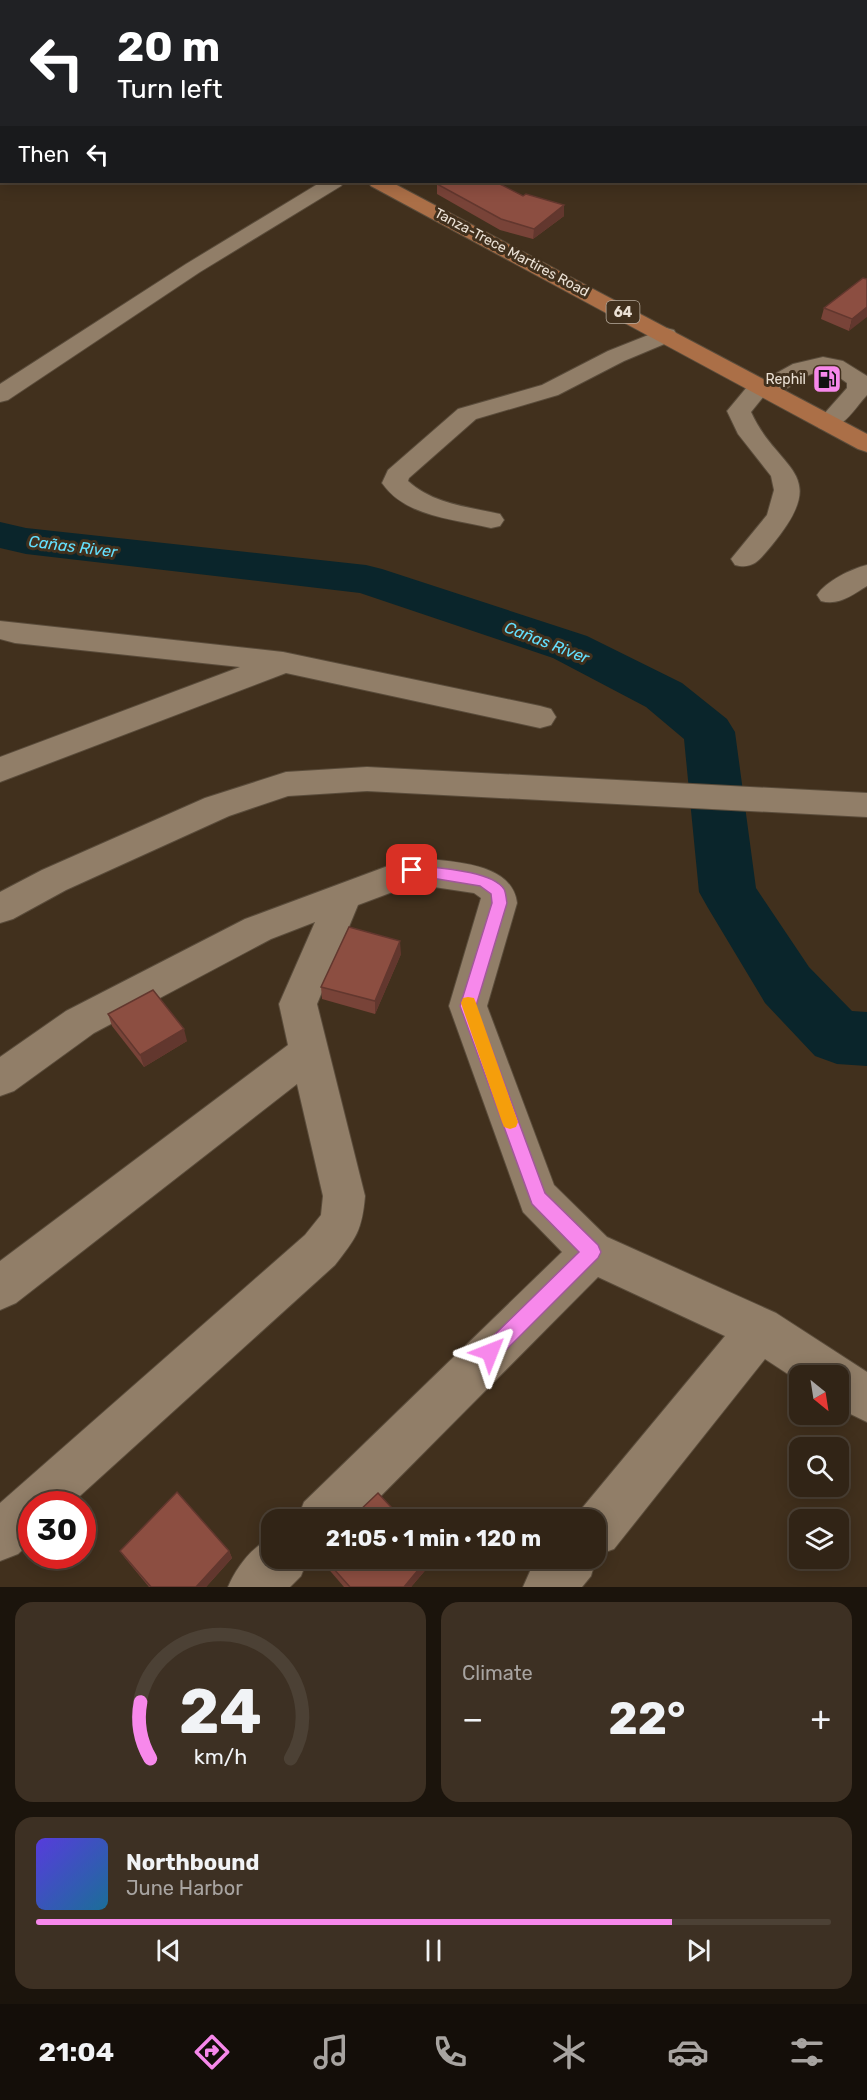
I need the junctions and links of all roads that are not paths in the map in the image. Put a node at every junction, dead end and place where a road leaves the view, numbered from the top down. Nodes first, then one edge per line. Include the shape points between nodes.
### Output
1 (332, 183) edge
2 (380, 183) edge
3 (666, 335) junction
4 (763, 388) junction
5 (0, 395) edge
6 (867, 412) edge
7 (834, 426) junction
8 (867, 444) edge
9 (491, 520) dead end
10 (745, 559) dead end
11 (867, 574) edge
12 (831, 594) dead end
13 (0, 630) edge
14 (283, 662) junction
15 (540, 717) dead end
16 (0, 770) edge
17 (856, 804) edge
18 (344, 897) junction
19 (0, 909) edge
20 (310, 1050) junction
21 (0, 1079) edge
22 (592, 1252) junction
23 (0, 1288) edge
24 (760, 1329) junction
25 (814, 1365) edge
26 (849, 1387) edge
27 (867, 1399) edge
28 (50, 1491) edge
29 (333, 1509) edge
30 (606, 1519) edge
31 (18, 1520) edge
32 (0, 1536) edge
33 (272, 1569) edge
34 (564, 1569) edge
35 (254, 1587) edge
36 (549, 1587) edge

1 - 5 street via 193,268
2 - 3 main road, Tanza-Trece Martires Road / 64
3 - 4 main road, Tanza-Trece Martires Road / 64
3 - 9 street via 550,390 467,414 397,475 395,483 419,502
4 - 7 main road, Tanza-Trece Martires Road / 64
4 - 7 street via 815,364 846,370 859,381 860,389
4 - 10 street via 740,411 747,432 779,466 786,483 786,505
6 - 7 street
7 - 8 main road, Tanza-Trece Martires Road / 64
11 - 12 street
13 - 14 street
14 - 15 street
14 - 16 street
17 - 19 street via 367,779 286,784 217,807 54,880
18 - 20 street via 298,1004
18 - 21 street via 258,929 80,1022
18 - 22 street via 412,870 483,881 498,892 500,903 468,1006 538,1198
20 - 23 street
20 - 28 street via 344,1196 341,1223 320,1250
22 - 24 street
22 - 29 street
24 - 25 street
24 - 30 street
26 - 27 street
31 - 32 street
33 - 35 street
34 - 36 street

